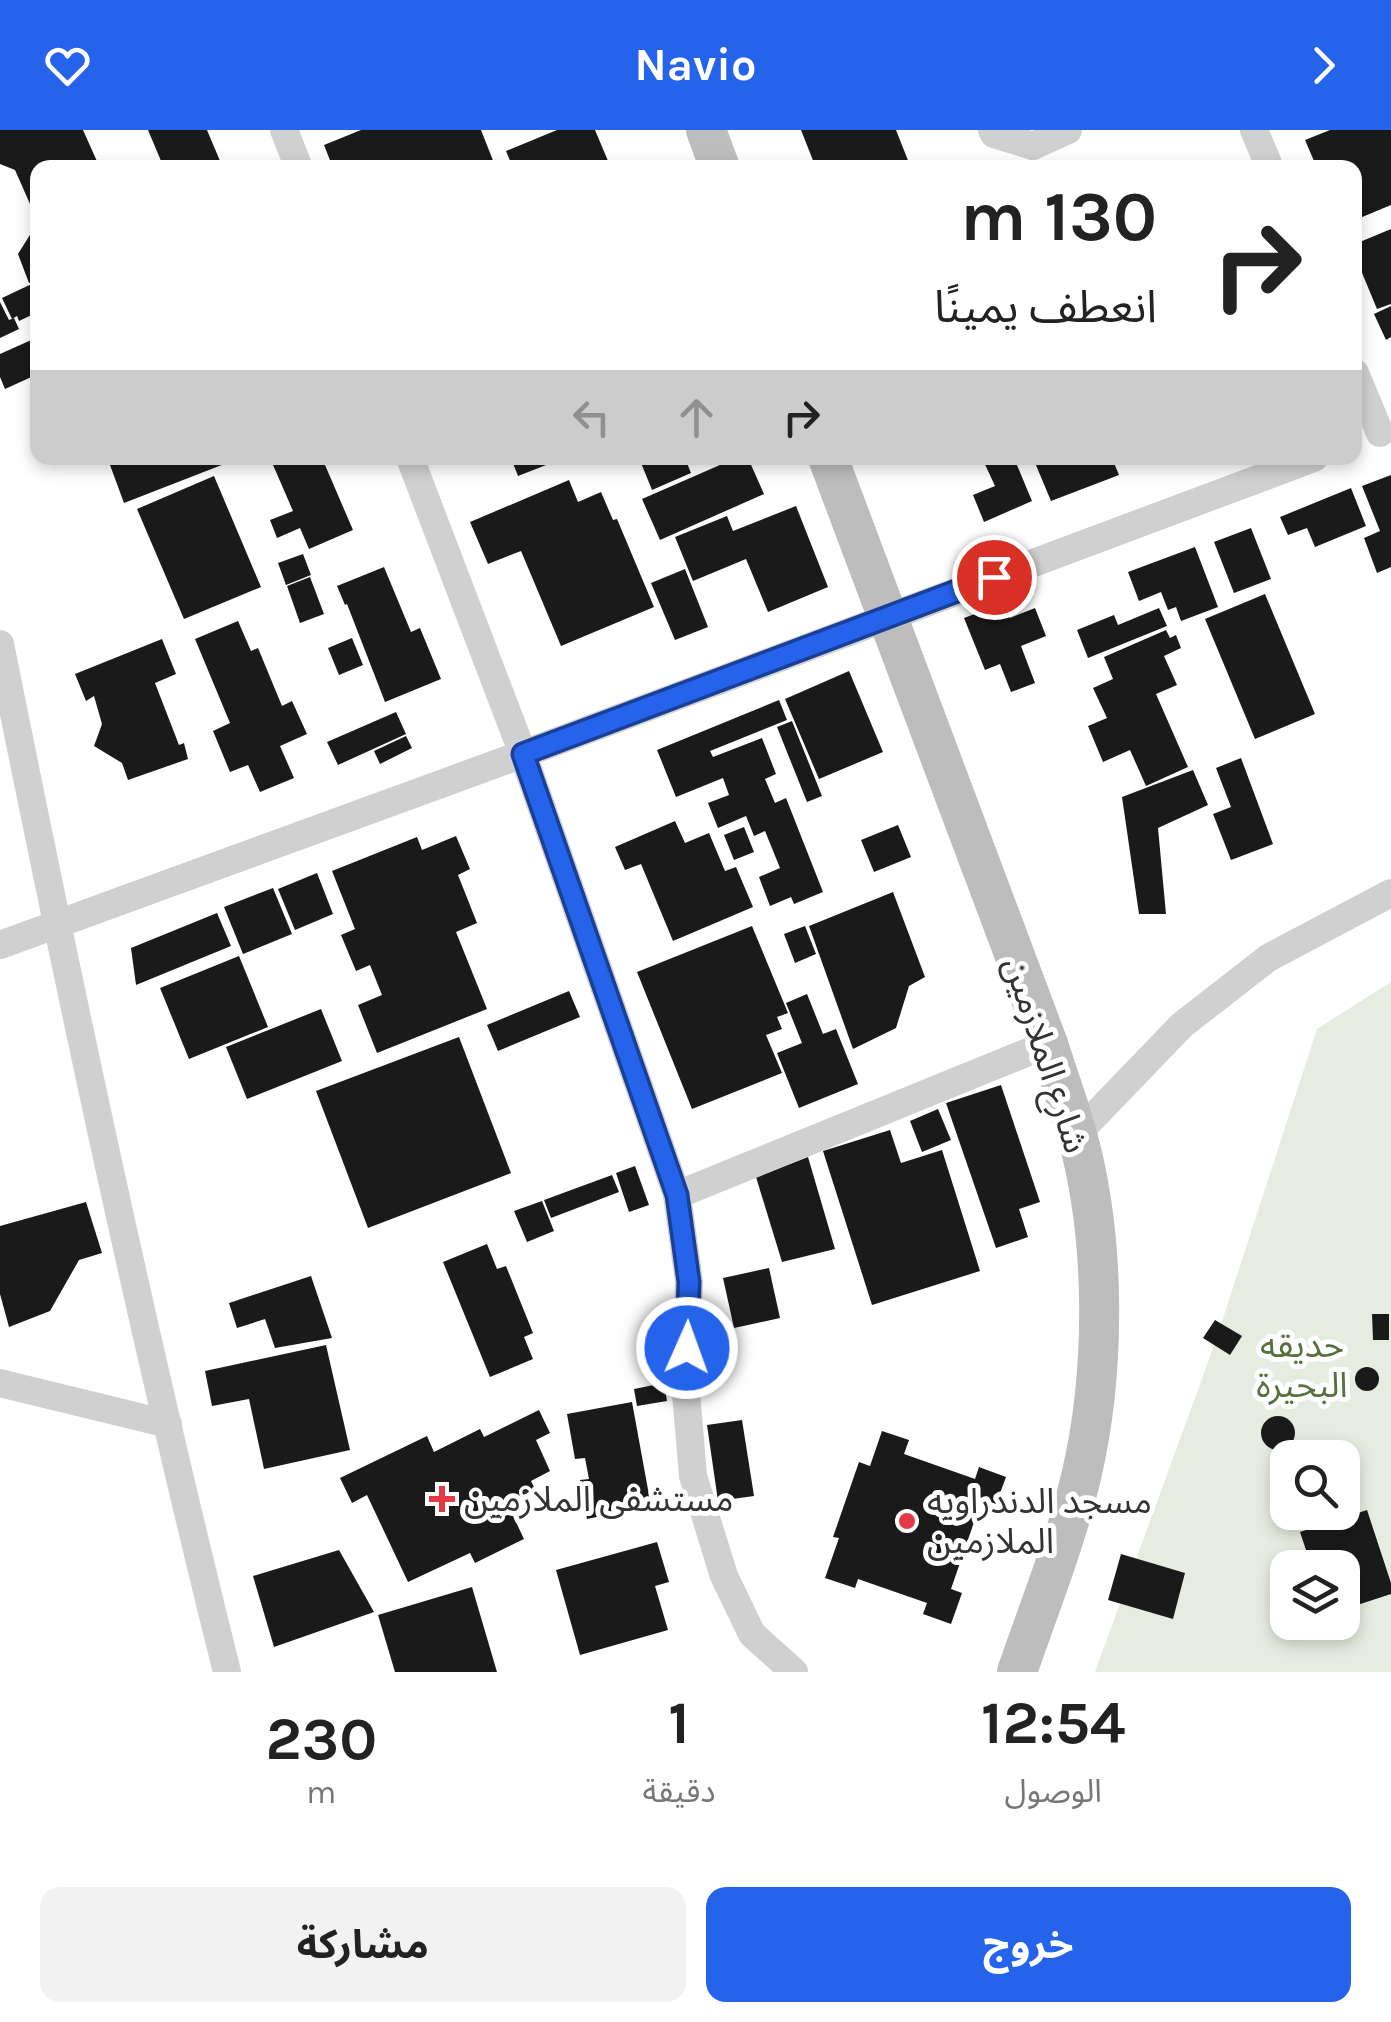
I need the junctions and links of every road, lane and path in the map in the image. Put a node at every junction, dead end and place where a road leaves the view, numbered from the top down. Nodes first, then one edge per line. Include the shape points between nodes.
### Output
1 (706, 130) edge
2 (992, 130) edge
3 (1068, 130) edge
4 (1254, 130) edge
5 (293, 133) edge
6 (298, 160) edge
7 (717, 160) edge
8 (1267, 160) edge
9 (1362, 395) edge
10 (1375, 435) edge
11 (413, 465) edge
12 (831, 465) edge
13 (1295, 465) edge
14 (888, 616) junction
15 (0, 644) edge
16 (523, 754) junction
17 (1391, 893) edge
18 (57, 925) junction
19 (0, 946) edge
20 (1048, 1044) junction
21 (1077, 1134) junction
22 (677, 1195) junction
23 (0, 1383) edge
24 (168, 1424) junction
25 (227, 1672) edge
26 (794, 1672) edge
27 (1017, 1672) edge

1 - 7 street
2 - 3 street via 1034,146
4 - 8 street
5 - 6 street
9 - 10 street
11 - 16 street
12 - 14 street, شارع الملازمين
13 - 14 street
14 - 16 street
14 - 20 street, شارع الملازمين
15 - 18 street
16 - 18 street
16 - 22 street
17 - 21 street via 1268,958 1182,1024
18 - 19 street
18 - 24 street
20 - 21 street, شارع الملازمين
20 - 22 street
21 - 27 street, شارع الملازمين via 1099,1300 1096,1381 1081,1475
22 - 26 street via 689,1282 686,1381 693,1476 724,1576 752,1634
23 - 24 street
24 - 25 street

